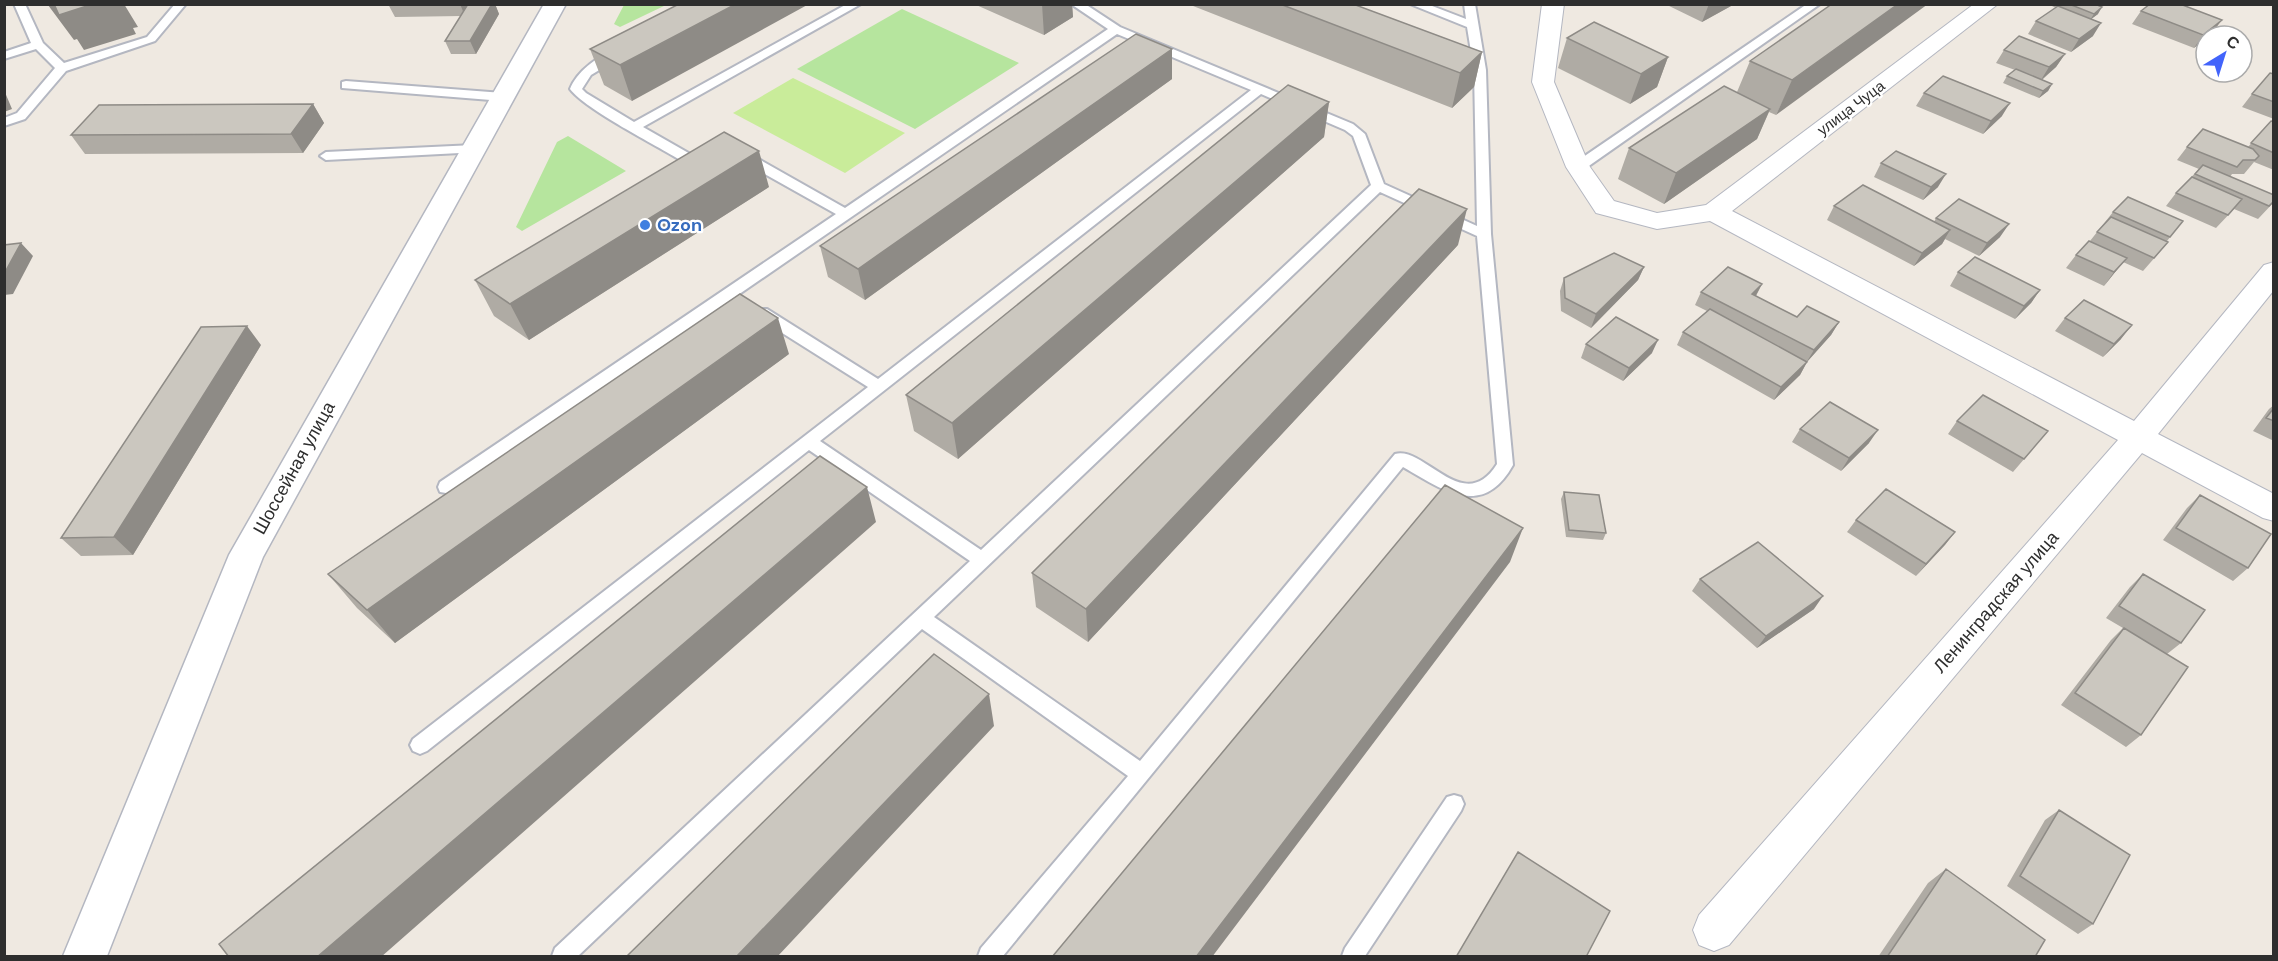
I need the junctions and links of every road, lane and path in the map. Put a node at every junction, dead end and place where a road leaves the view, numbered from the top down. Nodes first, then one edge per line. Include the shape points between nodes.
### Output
1 (19, 4) edge
2 (181, 4) edge
3 (555, 4) edge
4 (856, 4) edge
5 (1076, 4) edge
6 (1414, 4) edge
7 (1468, 4) edge
8 (1553, 4) edge
9 (1815, 4) edge
10 (1988, 4) edge
11 (1472, 25) junction
12 (1116, 29) junction
13 (38, 45) junction
14 (625, 51) edge
15 (4, 56) edge
16 (62, 68) junction
17 (346, 85) dead end
18 (1259, 90) junction
19 (503, 97) junction
20 (4, 122) edge
21 (634, 127) junction
22 (474, 148) junction
23 (729, 150) edge
24 (703, 151) edge
25 (326, 156) dead end
26 (1578, 167) junction
27 (1378, 186) junction
28 (1714, 212) junction
29 (846, 214) junction
30 (1484, 234) junction
31 (2274, 271) edge
32 (740, 299) junction
33 (878, 386) junction
34 (2138, 437) junction
35 (808, 441) junction
36 (446, 487) dead end
37 (2274, 509) edge
38 (982, 560) junction
39 (921, 618) junction
40 (420, 745) dead end
41 (1142, 774) junction
42 (1454, 804) dead end
43 (1714, 930) dead end
44 (86, 957) edge
45 (563, 957) edge
46 (988, 957) edge
47 (1353, 957) edge

1 - 13 lane
2 - 16 lane via 151,39
3 - 19 main road, Шоссейная улица
4 - 21 lane
5 - 12 lane
6 - 11 lane
7 - 11 lane
8 - 26 street via 1543,82
9 - 26 lane
10 - 28 street, улица Чуца
11 - 30 lane
12 - 18 lane
12 - 29 lane
13 - 15 lane
13 - 16 lane
14 - 21 lane via 585,72 576,89
16 - 20 lane via 21,116
17 - 19 lane
18 - 27 lane via 1359,134
18 - 33 lane
19 - 22 main road, Шоссейная улица
21 - 24 lane via 682,161
22 - 25 lane
22 - 44 main road, Шоссейная улица via 246,555
23 - 29 lane
26 - 28 street via 1605,207 1657,221
27 - 30 lane
27 - 38 lane
28 - 34 street
29 - 32 lane
30 - 41 lane via 1505,465 1499,480 1488,488 1472,491 1456,488 1401,458
31 - 34 street, Ленинградская улица
32 - 33 lane
32 - 36 lane
33 - 35 lane
34 - 37 street
34 - 43 street, Ленинградская улица
35 - 38 lane
35 - 40 lane
38 - 39 lane
39 - 41 lane
39 - 45 lane
41 - 46 lane
42 - 47 lane

